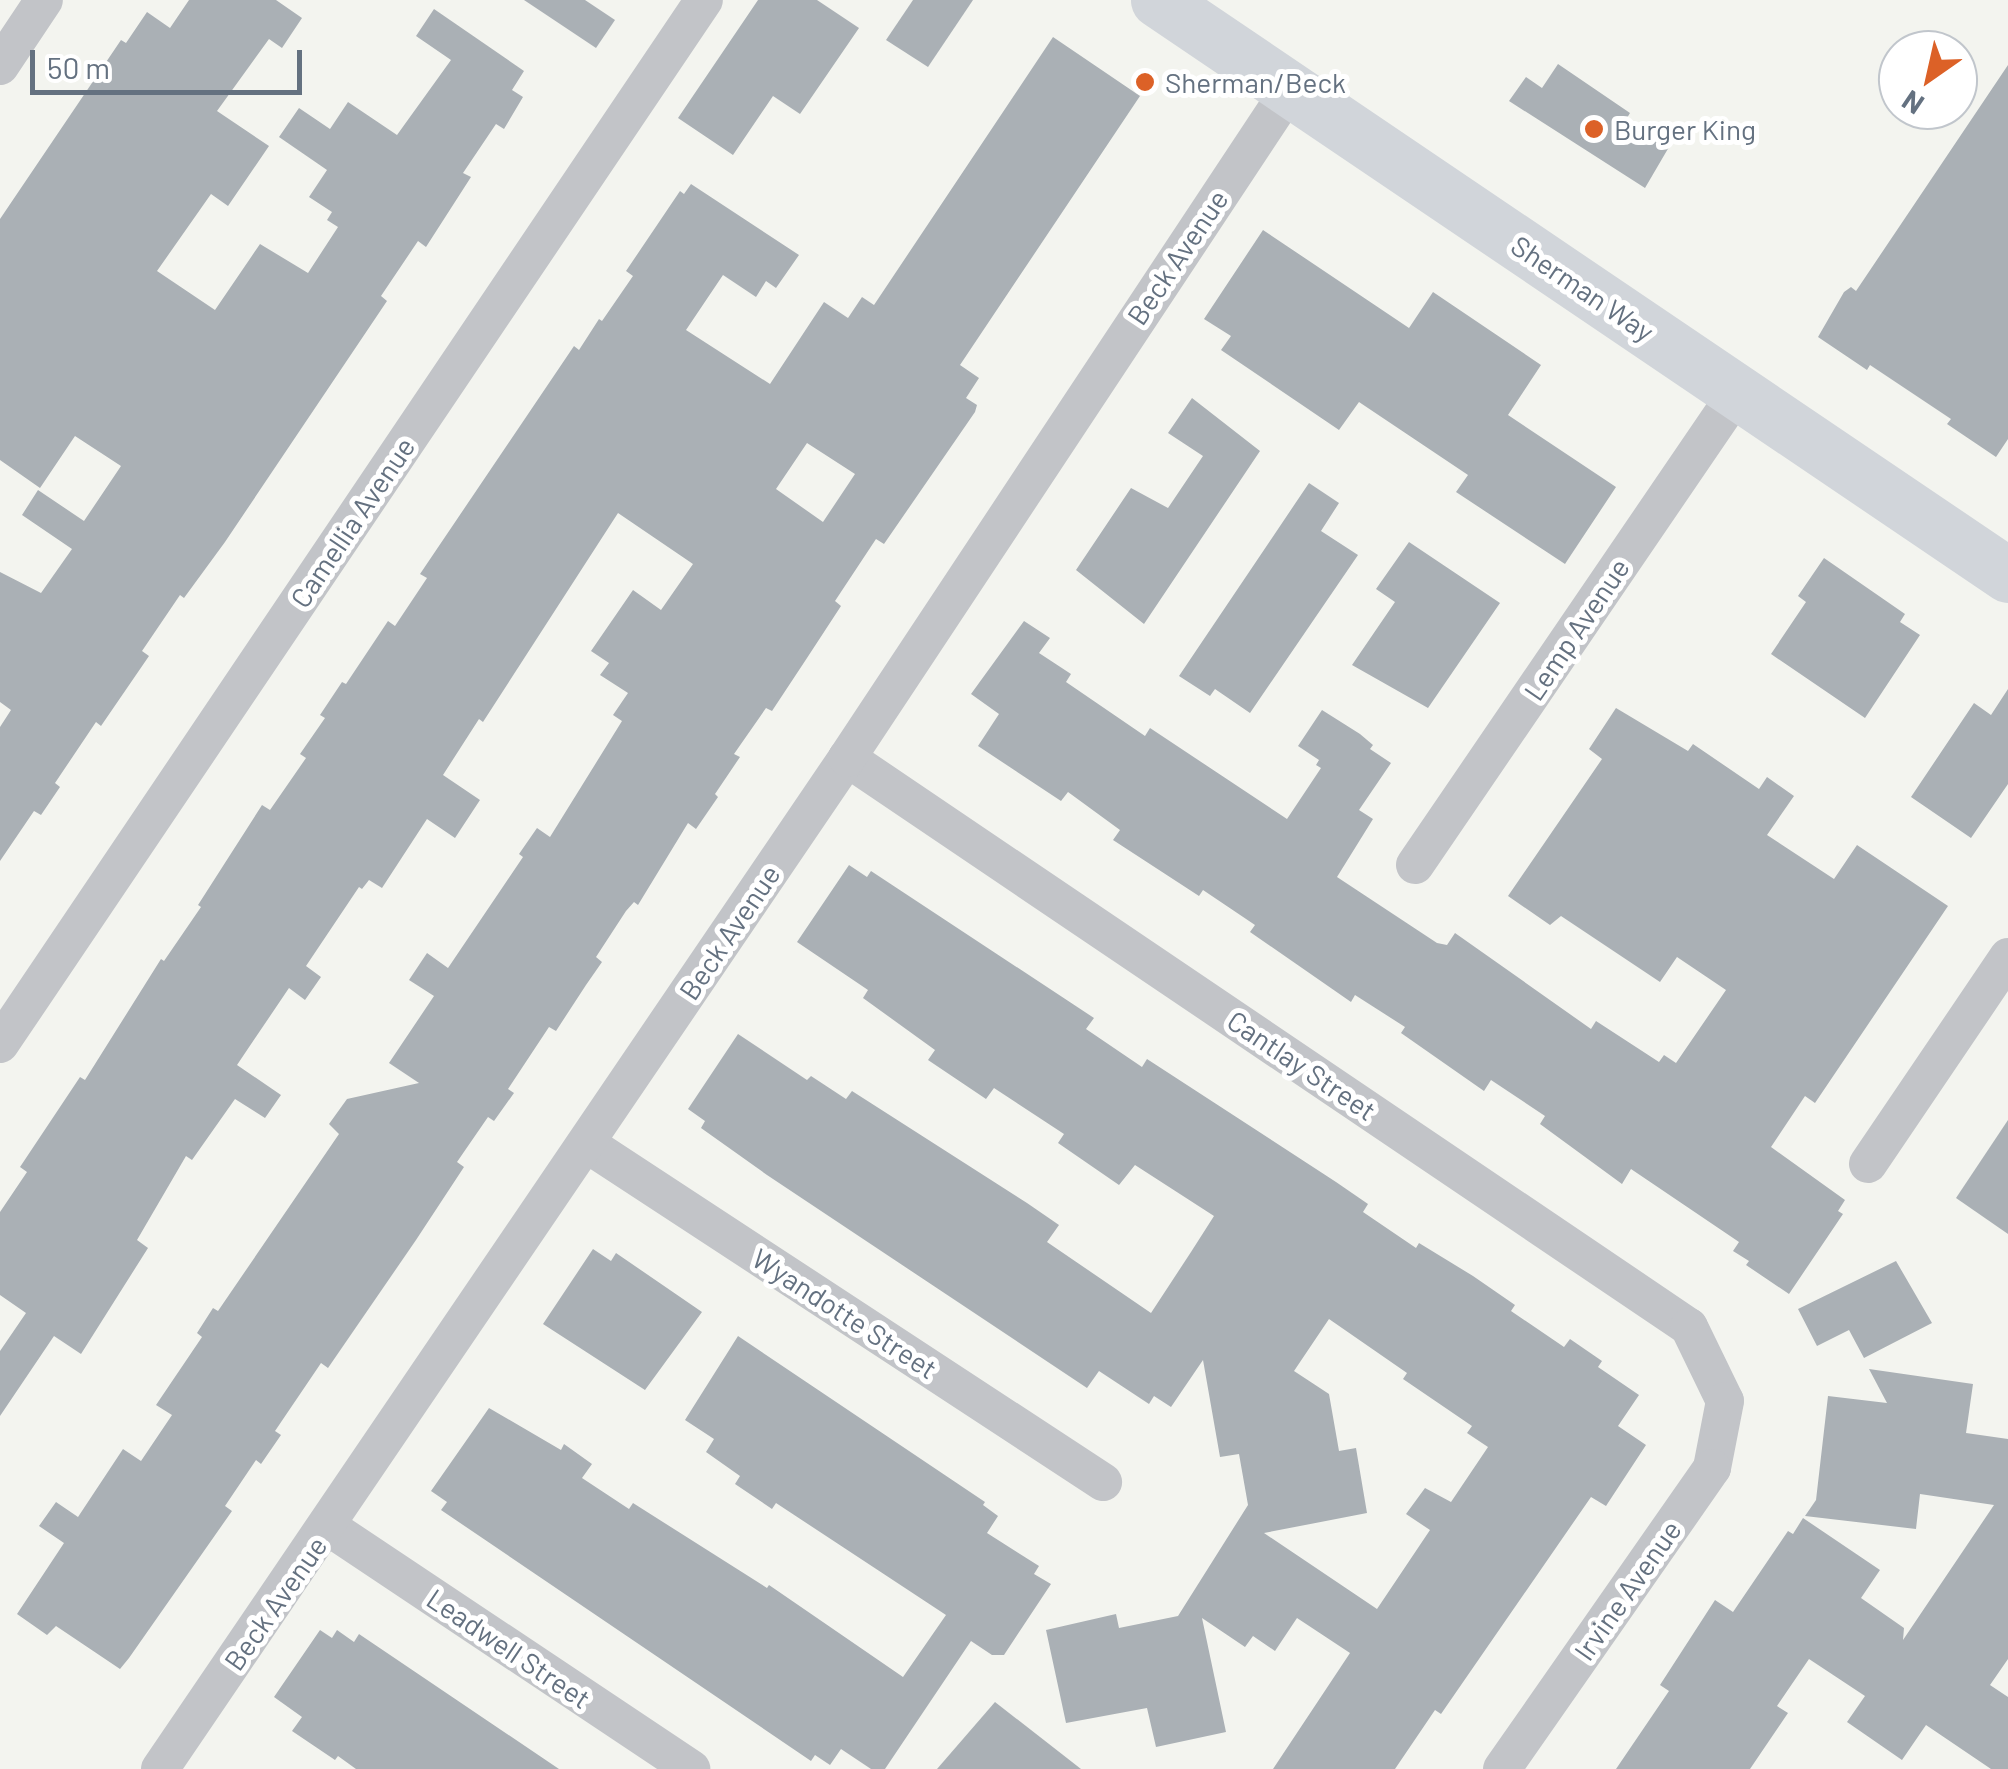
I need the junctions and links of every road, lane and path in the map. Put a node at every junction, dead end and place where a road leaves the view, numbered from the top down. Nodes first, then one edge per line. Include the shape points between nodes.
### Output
1 (44, 0) edge
2 (704, 0) edge
3 (1158, 0) edge
4 (0, 66) edge
5 (1290, 89) junction
6 (1738, 393) junction
7 (2008, 575) edge
8 (847, 758) junction
9 (1415, 866) dead end
10 (2008, 958) edge
11 (0, 1044) edge
12 (586, 1144) junction
13 (1868, 1164) dead end
14 (1725, 1401) joint
15 (1103, 1482) dead end
16 (327, 1526) junction
17 (160, 1769) edge
18 (692, 1769) edge
19 (1502, 1769) edge

1 - 4 street
2 - 11 street, Camellia Avenue
3 - 5 main road, Sherman Way
5 - 6 main road, Sherman Way
5 - 8 street, Beck Avenue
6 - 7 main road, Sherman Way
6 - 9 street, Lemp Avenue
8 - 12 street, Beck Avenue
8 - 14 street, Cantlay Street via 1690,1327
10 - 13 street
12 - 15 street, Wyandotte Street
12 - 16 street, Beck Avenue
14 - 19 street, Irvine Avenue via 1712,1468
16 - 17 street, Beck Avenue
16 - 18 street, Leadwell Street

